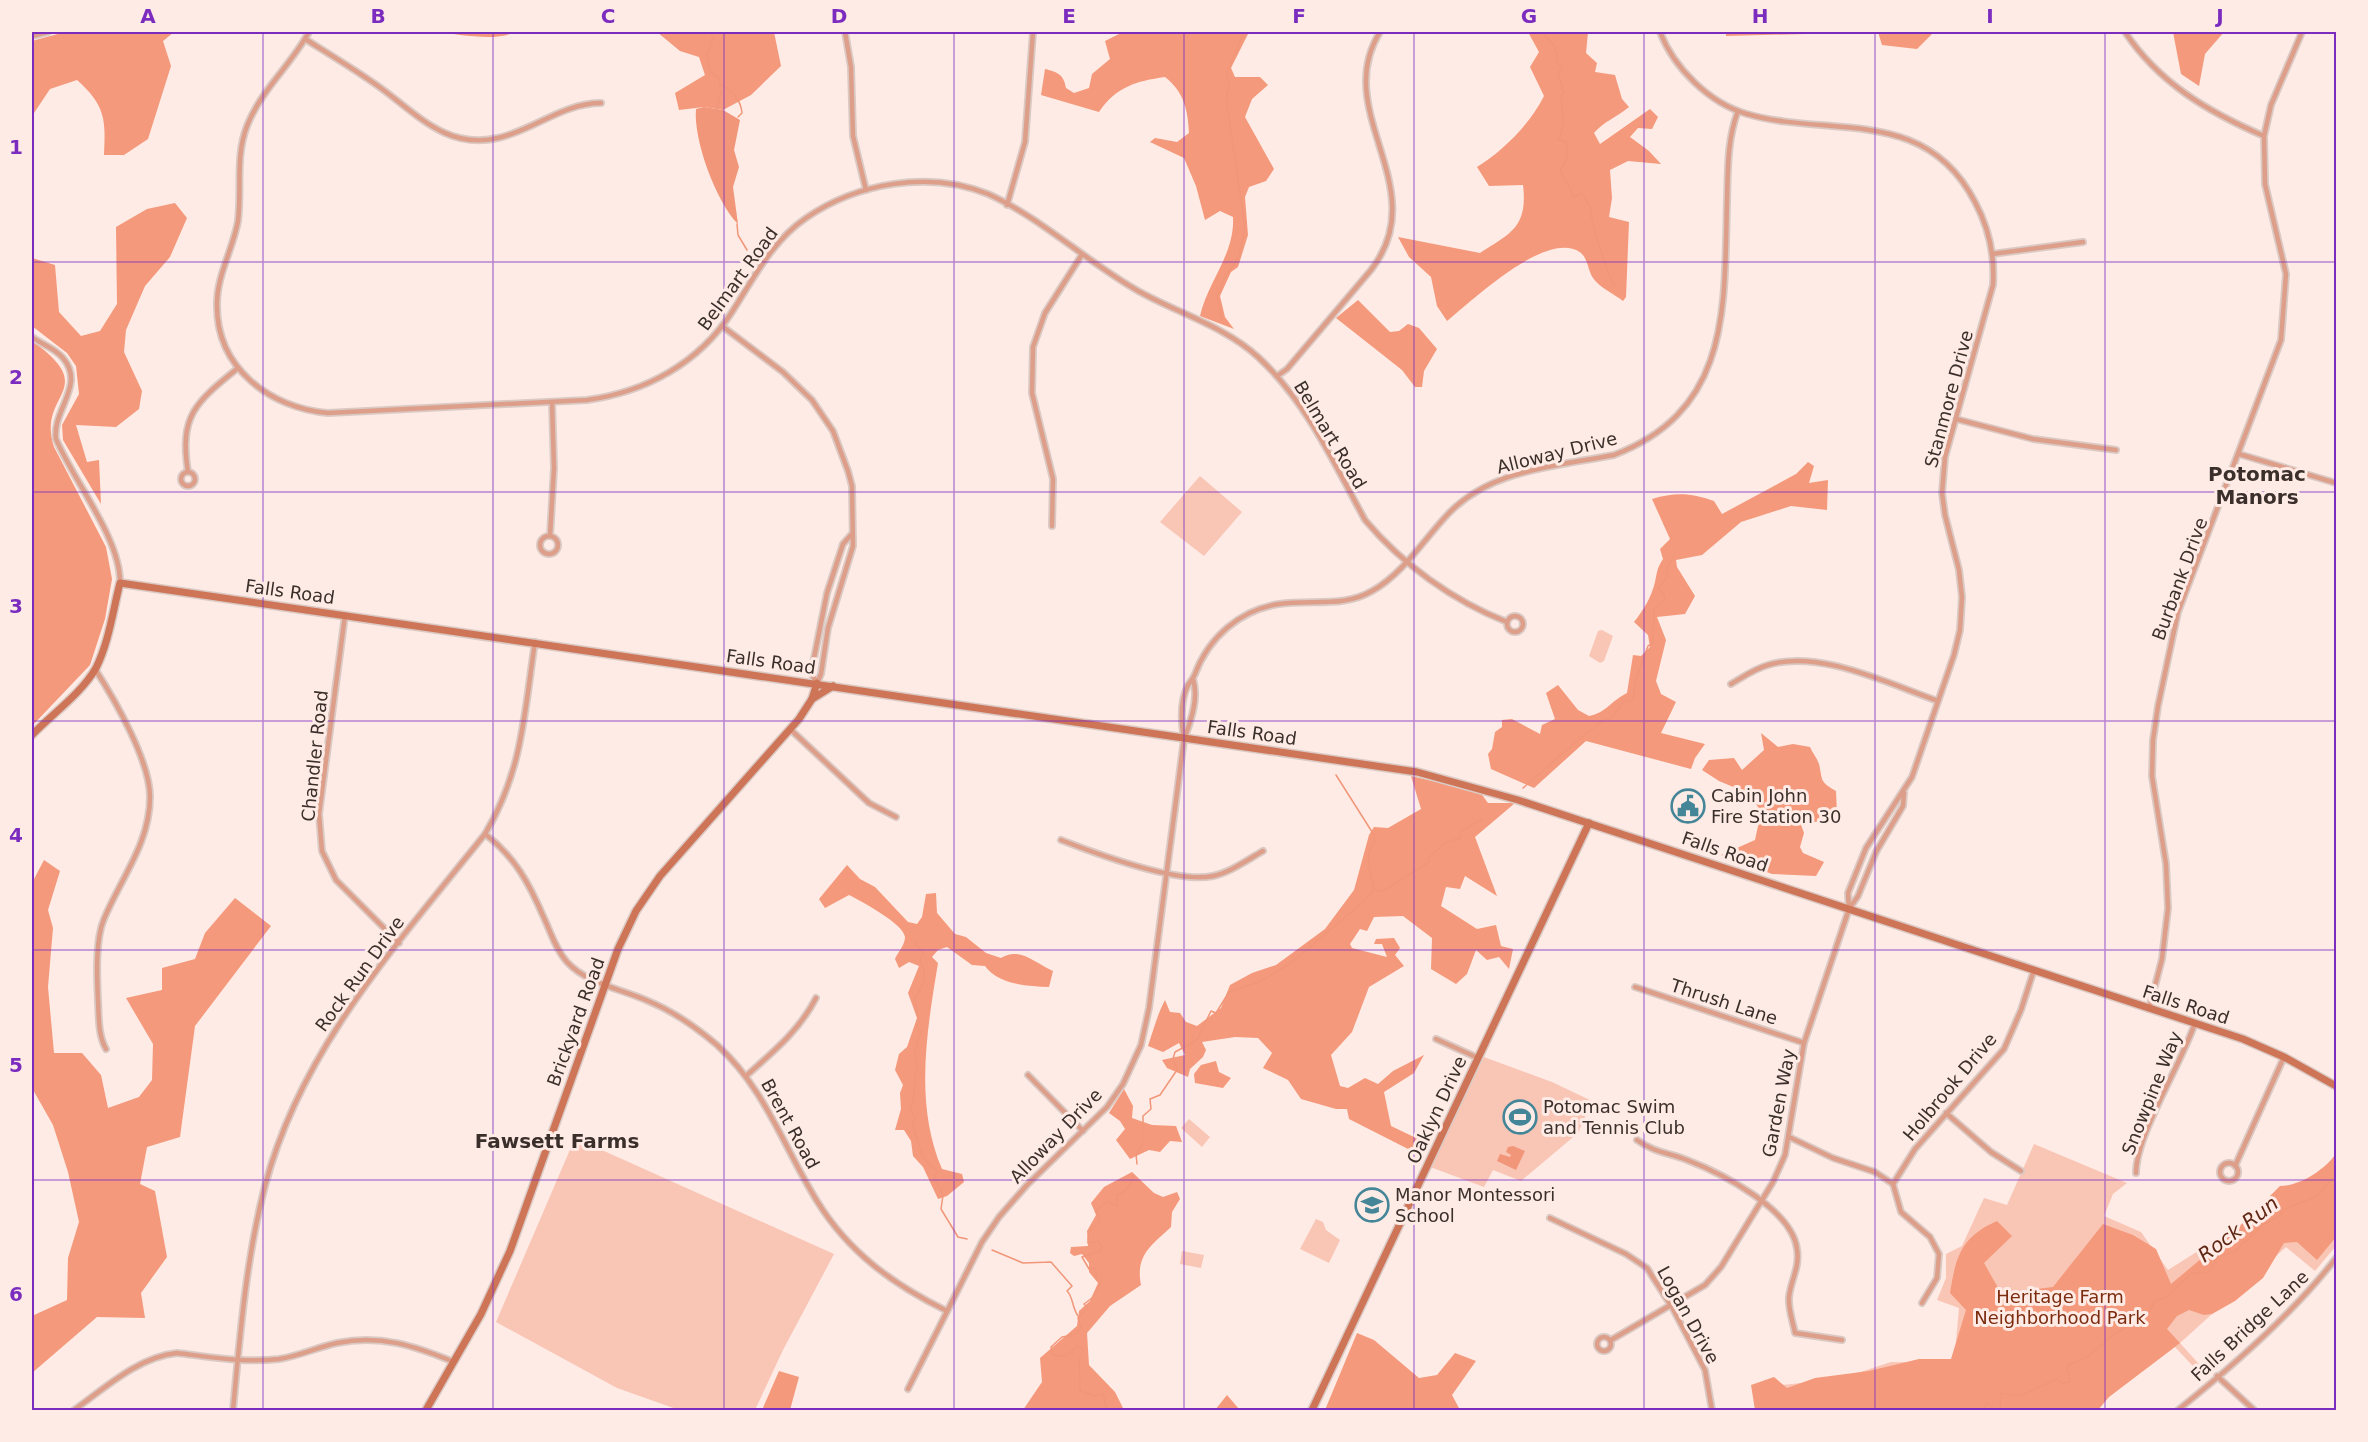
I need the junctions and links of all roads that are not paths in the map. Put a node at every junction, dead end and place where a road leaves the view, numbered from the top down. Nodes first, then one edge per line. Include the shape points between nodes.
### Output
1 (48, 32) edge
2 (309, 32) edge
3 (845, 32) edge
4 (1033, 32) edge
5 (1380, 32) edge
6 (1660, 32) edge
7 (2125, 32) edge
8 (2302, 32) edge
9 (32, 36) edge
10 (305, 39) junction
11 (601, 102) dead end
12 (1738, 111) junction
13 (2264, 136) junction
14 (866, 190) junction
15 (1007, 205) junction
16 (2083, 242) dead end
17 (1992, 254) junction
18 (1081, 256) junction
19 (722, 326) junction
20 (32, 336) edge
21 (238, 368) junction
22 (1277, 376) junction
23 (552, 402) junction
24 (1956, 419) junction
25 (2116, 450) dead end
26 (2239, 454) junction
27 (188, 472) dead end
28 (2337, 483) edge
29 (1052, 526) dead end
30 (850, 535) junction
31 (550, 536) dead end
32 (1406, 561) junction
33 (120, 583) junction
34 (345, 615) junction
35 (1507, 622) dead end
36 (535, 642) junction
37 (95, 669) junction
38 (1193, 679) junction
39 (817, 683) junction
40 (1731, 684) dead end
41 (834, 686) junction
42 (812, 699) junction
43 (1938, 701) junction
44 (790, 729) junction
45 (32, 735) edge
46 (1184, 739) junction
47 (1904, 793) junction
48 (896, 817) dead end
49 (1589, 823) junction
50 (485, 834) junction
51 (1061, 840) dead end
52 (1263, 851) dead end
53 (1166, 873) junction
54 (1849, 909) junction
55 (399, 943) junction
56 (2034, 970) junction
57 (605, 984) junction
58 (1635, 987) dead end
59 (816, 998) dead end
60 (2149, 1009) junction
61 (2194, 1023) junction
62 (1436, 1039) dead end
63 (1804, 1043) junction
64 (106, 1049) dead end
65 (2284, 1057) junction
66 (1478, 1058) junction
67 (1028, 1075) dead end
68 (746, 1076) junction
69 (2337, 1086) edge
70 (1946, 1113) junction
71 (1083, 1131) junction
72 (1789, 1137) junction
73 (1637, 1140) dead end
74 (2235, 1166) dead end
75 (2020, 1171) dead end
76 (2136, 1173) dead end
77 (1893, 1184) junction
78 (1761, 1202) junction
79 (1550, 1218) dead end
80 (2337, 1258) edge
81 (1922, 1303) dead end
82 (1672, 1307) junction
83 (947, 1311) junction
84 (1611, 1340) dead end
85 (1842, 1340) dead end
86 (238, 1360) junction
87 (454, 1362) junction
88 (2217, 1376) junction
89 (908, 1389) dead end
90 (74, 1410) edge
91 (233, 1410) edge
92 (426, 1410) edge
93 (1312, 1410) edge
94 (1712, 1410) edge
95 (2178, 1410) edge
96 (2254, 1410) edge

1 - 9 street
2 - 10 street, Belmart Road
3 - 14 street via 851,67 853,136
4 - 15 street via 1025,142
5 - 22 street via 1369,59 1366,81 1372,122 1394,202 1390,235 1380,259
6 - 12 street, Stanmore Drive via 1686,73 1705,91
7 - 13 street via 2148,62 2187,96
8 - 13 street, Burbank Drive via 2271,105
10 - 11 street via 380,87 420,120 450,136 479,141 499,138 583,103
10 - 21 street, Belmart Road via 260,99 241,150 237,228 221,275 217,304 222,339
12 - 17 street, Stanmore Drive via 1774,119 1878,129 1907,139 1936,156 1964,184 1984,219
12 - 32 street, Alloway Drive via 1728,146 1722,318 1709,366 1692,396 1667,425 1629,450 1516,474 1477,491 1451,512
13 - 26 street, Burbank Drive via 2265,184 2286,274 2286,306 2281,340
14 - 15 street, Belmart Road via 936,182 971,189
14 - 19 street, Belmart Road via 823,207 787,234 761,264
15 - 18 street, Belmart Road
16 - 17 street
17 - 24 street, Stanmore Drive via 1993,285
18 - 22 street, Belmart Road via 1140,292 1233,339
18 - 29 street via 1045,313 1033,347 1032,393 1053,479
19 - 23 street, Belmart Road via 690,359 648,384 604,398
19 - 30 street, Brickyard Road via 783,372 823,414 848,471
20 - 33 street via 57,353 68,367 71,387 56,420 56,439 108,540
21 - 23 street, Belmart Road via 274,400 313,412
21 - 27 street via 206,394 190,418 184,447
22 - 32 street, Belmart Road via 1303,409 1365,520
23 - 31 street
24 - 25 street via 2033,439
24 - 43 street, Stanmore Drive via 1945,457 1942,493 1959,570 1960,630
26 - 28 street
26 - 60 street, Burbank Drive via 2178,612 2152,740 2152,776 2166,864 2168,908 2162,959
30 - 39 street, Brickyard Road via 852,546
30 - 39 street, Brickyard Road via 843,544 818,627 810,673
32 - 35 street, Belmart Road via 1470,605
32 - 38 street, Alloway Drive via 1384,583 1351,600 1278,604 1238,620 1209,648
33 - 34 main road, Falls Road
33 - 37 main road
34 - 36 main road, Falls Road
34 - 55 street, Chandler Road via 319,814 322,851 336,880
36 - 39 main road, Falls Road
36 - 50 street, Rock Run Drive via 518,761 502,806
37 - 45 main road
37 - 64 street via 141,757 150,795 145,834 102,922 97,970 99,1021
38 - 46 street, Alloway Drive via 1196,688 1191,722
38 - 46 street, Alloway Drive via 1187,686 1182,714
39 - 41 main road, Falls Road
39 - 42 main road, Brickyard Road
40 - 43 street via 1768,665 1806,660
41 - 42 main road
41 - 46 main road, Falls Road
42 - 44 main road, Brickyard Road
43 - 47 street, Stanmore Drive
44 - 48 street via 869,803
44 - 57 main road, Brickyard Road via 646,894 627,927
46 - 49 main road, Falls Road via 1417,772
46 - 53 street, Alloway Drive
47 - 54 street, Stanmore Drive via 1903,806
47 - 54 street, Stanmore Drive via 1866,848 1848,893
49 - 54 main road, Falls Road
49 - 66 main road, Oaklyn Drive
50 - 55 street, Rock Run Drive
50 - 57 street, Brent Road via 505,849 522,870 565,960 587,978
51 - 53 street
52 - 53 street via 1214,876
53 - 71 street, Alloway Drive via 1149,1008 1140,1045 1123,1084
54 - 56 main road, Falls Road
54 - 63 street, Garden Way
55 - 86 street, Rock Run Drive via 330,1037 303,1085 282,1135 253,1234
56 - 60 main road, Falls Road
56 - 70 street, Holbrook Drive via 2004,1049
57 - 68 street, Brent Road via 651,1001 683,1019
57 - 87 main road, Brickyard Road via 510,1251
58 - 63 street, Thrush Lane
59 - 68 street via 789,1038
60 - 61 main road, Falls Road
61 - 65 main road, Falls Road
61 - 76 street, Snowpine Way via 2138,1152
62 - 66 street
63 - 72 street, Garden Way
65 - 69 main road, Falls Road
65 - 74 street
66 - 93 main road, Oaklyn Drive
67 - 71 street
68 - 83 street, Brent Road via 769,1110 816,1200 845,1239 890,1280
70 - 75 street
70 - 77 street, Holbrook Drive via 1915,1149
71 - 83 street, Alloway Drive via 999,1217
72 - 77 street via 1875,1172
72 - 78 street, Garden Way via 1780,1169
73 - 78 street via 1652,1151 1715,1172
77 - 81 street via 1901,1212 1930,1237 1939,1254 1937,1278
78 - 82 street, Garden Way via 1713,1277
78 - 85 street via 1782,1218 1797,1246 1799,1266 1789,1299 1795,1333
79 - 82 street, Logan Drive via 1640,1262 1655,1277
80 - 88 street, Falls Bridge Lane via 2280,1320
82 - 84 street, Garden Way
82 - 94 street, Logan Drive via 1705,1370
83 - 89 street, Alloway Drive
86 - 87 street via 281,1359 369,1339 410,1345
86 - 90 street via 164,1355 133,1369
86 - 91 street, Rock Run Drive
87 - 92 main road, Brickyard Road
88 - 95 street, Falls Bridge Lane
88 - 96 street

